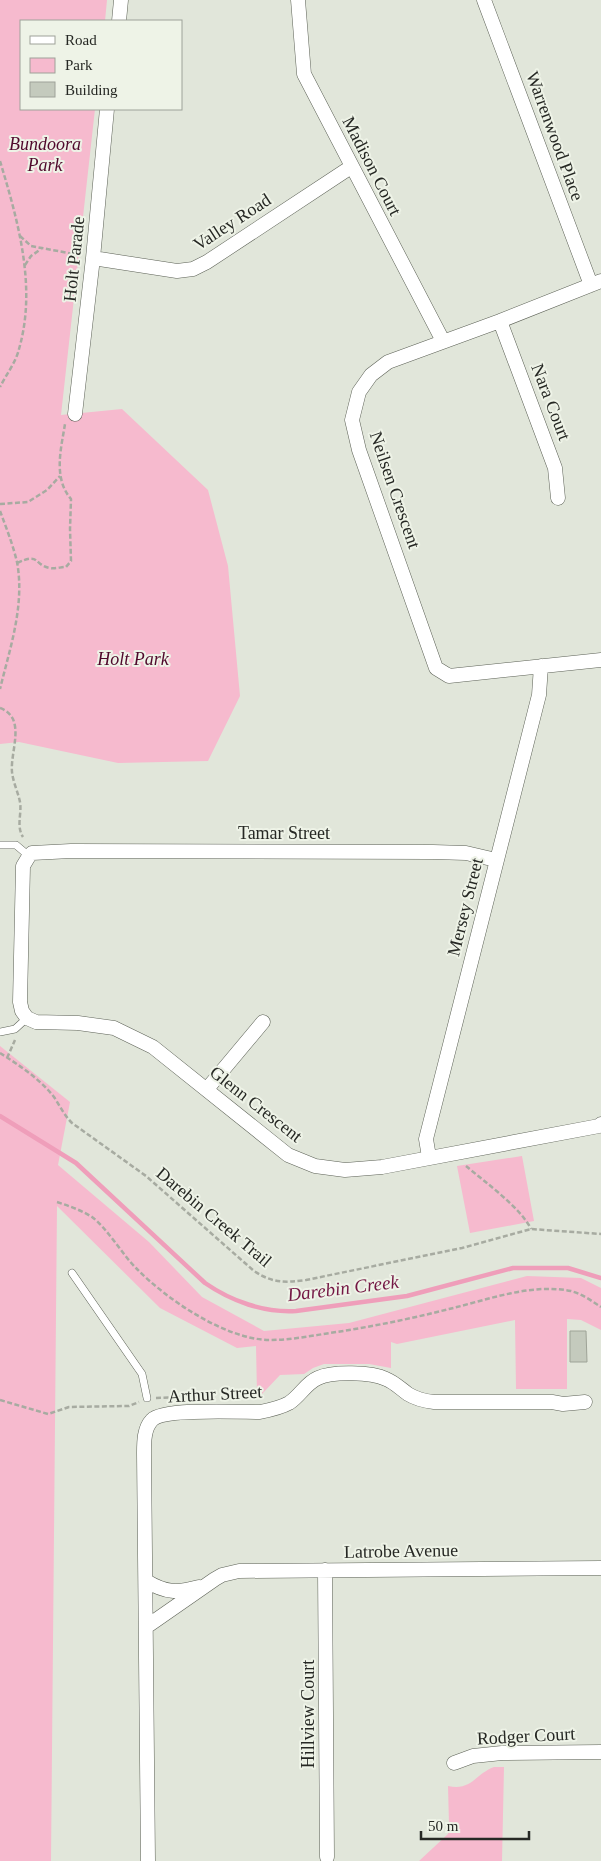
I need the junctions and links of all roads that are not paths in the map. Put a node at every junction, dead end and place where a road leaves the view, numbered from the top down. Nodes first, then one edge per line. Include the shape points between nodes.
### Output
1 (122, 0) edge
2 (298, 0) edge
3 (484, 0) edge
4 (119, 20) edge
5 (107, 110) edge
6 (351, 167) junction
7 (93, 258) junction
8 (596, 283) edge
9 (500, 321) junction
10 (442, 341) junction
11 (71, 415) road end
12 (558, 498) dead end
13 (601, 660) edge
14 (541, 666) junction
15 (0, 845) edge
16 (29, 856) junction
17 (496, 860) junction
18 (27, 1018) junction
19 (263, 1022) dead end
20 (0, 1032) edge
21 (207, 1089) junction
22 (601, 1124) edge
23 (429, 1157) junction
24 (72, 1273) dead end
25 (147, 1398) road end
26 (585, 1402) dead end
27 (601, 1568) edge
28 (325, 1570) junction
29 (146, 1581) junction
30 (204, 1585) junction
31 (146, 1627) junction
32 (601, 1752) edge
33 (454, 1763) dead end
34 (328, 1857) dead end
35 (148, 1861) edge

1 - 4 street
2 - 6 street, Madison Court via 304,74
3 - 8 street, Warrenwood Place
5 - 7 street, Holt Parade
6 - 7 street, Valley Road via 193,269 177,270
6 - 10 street, Madison Court
7 - 11 street, Holt Parade
8 - 9 street, Neilsen Crescent
9 - 10 street, Neilsen Crescent
9 - 12 street, Nara Court via 555,468
10 - 14 street, Neilsen Crescent via 388,362 359,392 352,420 359,450 436,668 449,676
13 - 14 street, Neilsen Crescent
14 - 17 street, Mersey Street via 539,695
15 - 16 lane via 16,845
16 - 17 street, Tamar Street via 32,853 71,851 433,852 466,853
16 - 18 street via 24,866 20,1002
17 - 23 street, Mersey Street via 426,1139
18 - 20 lane via 15,1029
18 - 21 street, Glenn Crescent via 36,1022 114,1028 153,1047
19 - 21 street
21 - 23 street, Glenn Crescent via 288,1155 316,1166 344,1170 382,1167
22 - 23 street, Glenn Crescent
24 - 25 lane via 142,1374
26 - 29 street, Arthur Street via 434,1402 416,1398 381,1376 336,1374 313,1380 290,1402 273,1409 260,1412 172,1412 158,1416 152,1419 145,1436
27 - 28 street, Latrobe Avenue
28 - 30 street, Latrobe Avenue via 239,1571 222,1575
28 - 34 street, Hillview Court
29 - 30 street, Latrobe Avenue via 158,1589 174,1592
29 - 31 street, Arthur Street
30 - 31 street, Latrobe Avenue
31 - 35 street, Arthur Street
32 - 33 street, Rodger Court via 502,1753 473,1756

